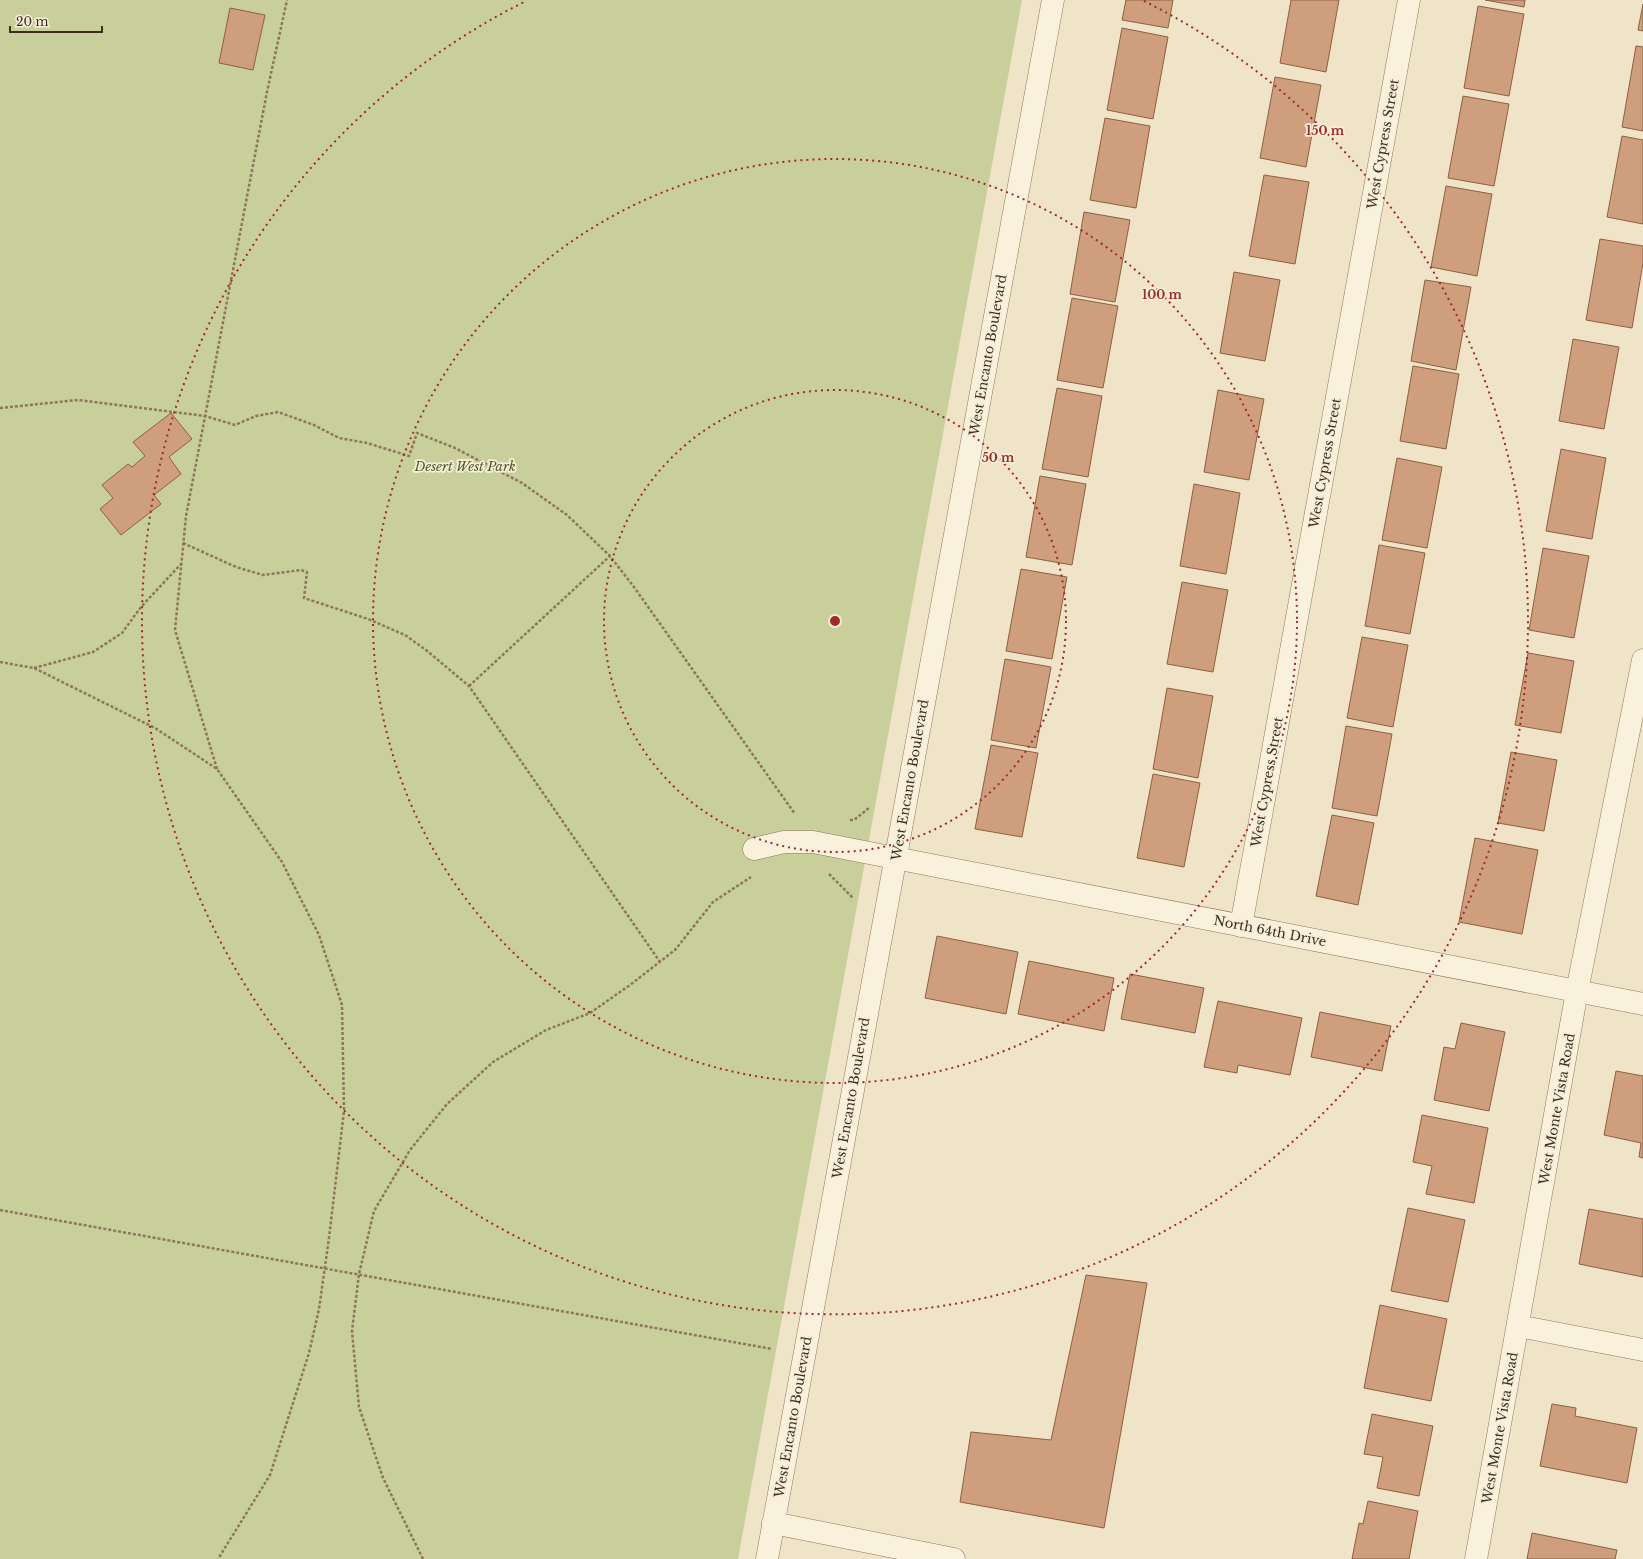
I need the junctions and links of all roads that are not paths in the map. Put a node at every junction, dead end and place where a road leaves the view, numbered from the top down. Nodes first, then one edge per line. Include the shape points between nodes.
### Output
1 (1053, 0) edge
2 (1409, 0) edge
3 (1643, 660) edge
4 (754, 848) dead end
5 (896, 859) junction
6 (1241, 926) junction
7 (1577, 991) junction
8 (1643, 1004) edge
9 (1518, 1326) junction
10 (1643, 1350) edge
11 (773, 1523) junction
12 (767, 1559) edge
13 (954, 1559) edge
14 (1476, 1559) edge

1 - 5 street, West Encanto Boulevard
2 - 6 street, West Cypress Street
3 - 7 street, West Monte Vista Road
4 - 5 street, North 64th Drive via 784,842 812,842
5 - 6 street, North 64th Drive
5 - 11 street, West Encanto Boulevard
6 - 7 street, North 64th Drive
7 - 8 street, North 64th Drive
7 - 9 street, West Monte Vista Road
9 - 10 street
9 - 14 street, West Monte Vista Road
11 - 12 street, West Encanto Boulevard
11 - 13 street

